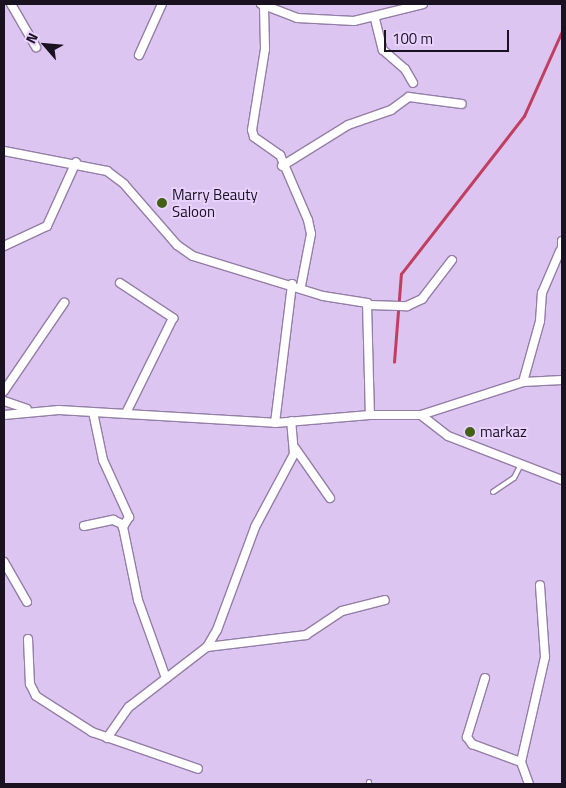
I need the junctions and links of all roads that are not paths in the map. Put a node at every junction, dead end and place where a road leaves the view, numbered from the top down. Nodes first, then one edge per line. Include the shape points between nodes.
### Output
1 (11, 4) edge
2 (162, 4) edge
3 (423, 4) edge
4 (262, 5) edge
5 (375, 19) junction
6 (36, 46) dead end
7 (139, 55) dead end
8 (413, 83) dead end
9 (462, 104) dead end
10 (4, 151) edge
11 (76, 162) junction
12 (282, 166) junction
13 (562, 241) edge
14 (4, 246) edge
15 (561, 253) edge
16 (452, 260) dead end
17 (120, 283) dead end
18 (292, 284) junction
19 (301, 286) junction
20 (64, 303) dead end
21 (369, 305) junction
22 (562, 380) edge
23 (523, 382) junction
24 (4, 391) edge
25 (4, 401) edge
26 (29, 410) junction
27 (93, 412) junction
28 (126, 413) junction
29 (4, 414) edge
30 (370, 415) junction
31 (421, 415) junction
32 (291, 422) junction
33 (275, 424) junction
34 (295, 448) junction
35 (522, 463) junction
36 (562, 480) edge
37 (493, 492) dead end
38 (330, 498) dead end
39 (124, 525) junction
40 (84, 526) dead end
41 (4, 562) edge
42 (540, 585) dead end
43 (385, 600) dead end
44 (27, 602) dead end
45 (28, 639) dead end
46 (207, 647) junction
47 (166, 678) junction
48 (485, 678) dead end
49 (107, 738) junction
50 (521, 762) junction
51 (198, 769) dead end
52 (529, 784) edge

1 - 6 street
2 - 7 street
3 - 5 street
4 - 5 street via 297,18
4 - 12 street via 266,49 252,130 254,138 276,150
5 - 8 street via 383,50 405,69
9 - 12 street via 409,97 390,110 348,125
10 - 11 street
11 - 14 street via 47,226
11 - 18 street via 115,176 163,232 193,256
12 - 19 street via 311,234
13 - 15 street
15 - 23 street via 542,293 540,321
16 - 21 street via 422,299 407,306
17 - 28 street via 173,318
18 - 19 street
18 - 33 street
19 - 21 street
20 - 24 street
21 - 30 street
22 - 23 street
23 - 31 street
25 - 26 street
26 - 27 street
26 - 29 street
27 - 28 street
27 - 39 street via 103,460 129,517
28 - 33 street
30 - 31 street
30 - 32 street
31 - 35 street via 448,436
32 - 33 street
32 - 34 street
34 - 38 street
34 - 46 street via 255,527
35 - 36 street
35 - 37 lane via 514,478
39 - 40 street via 113,520
39 - 47 street via 138,600
41 - 44 street
42 - 50 street via 545,656
43 - 46 street via 347,609 306,635
45 - 49 street via 32,691 77,724
46 - 47 street
47 - 49 street via 129,707
48 - 50 street via 467,737 472,744
49 - 51 street
50 - 52 street

